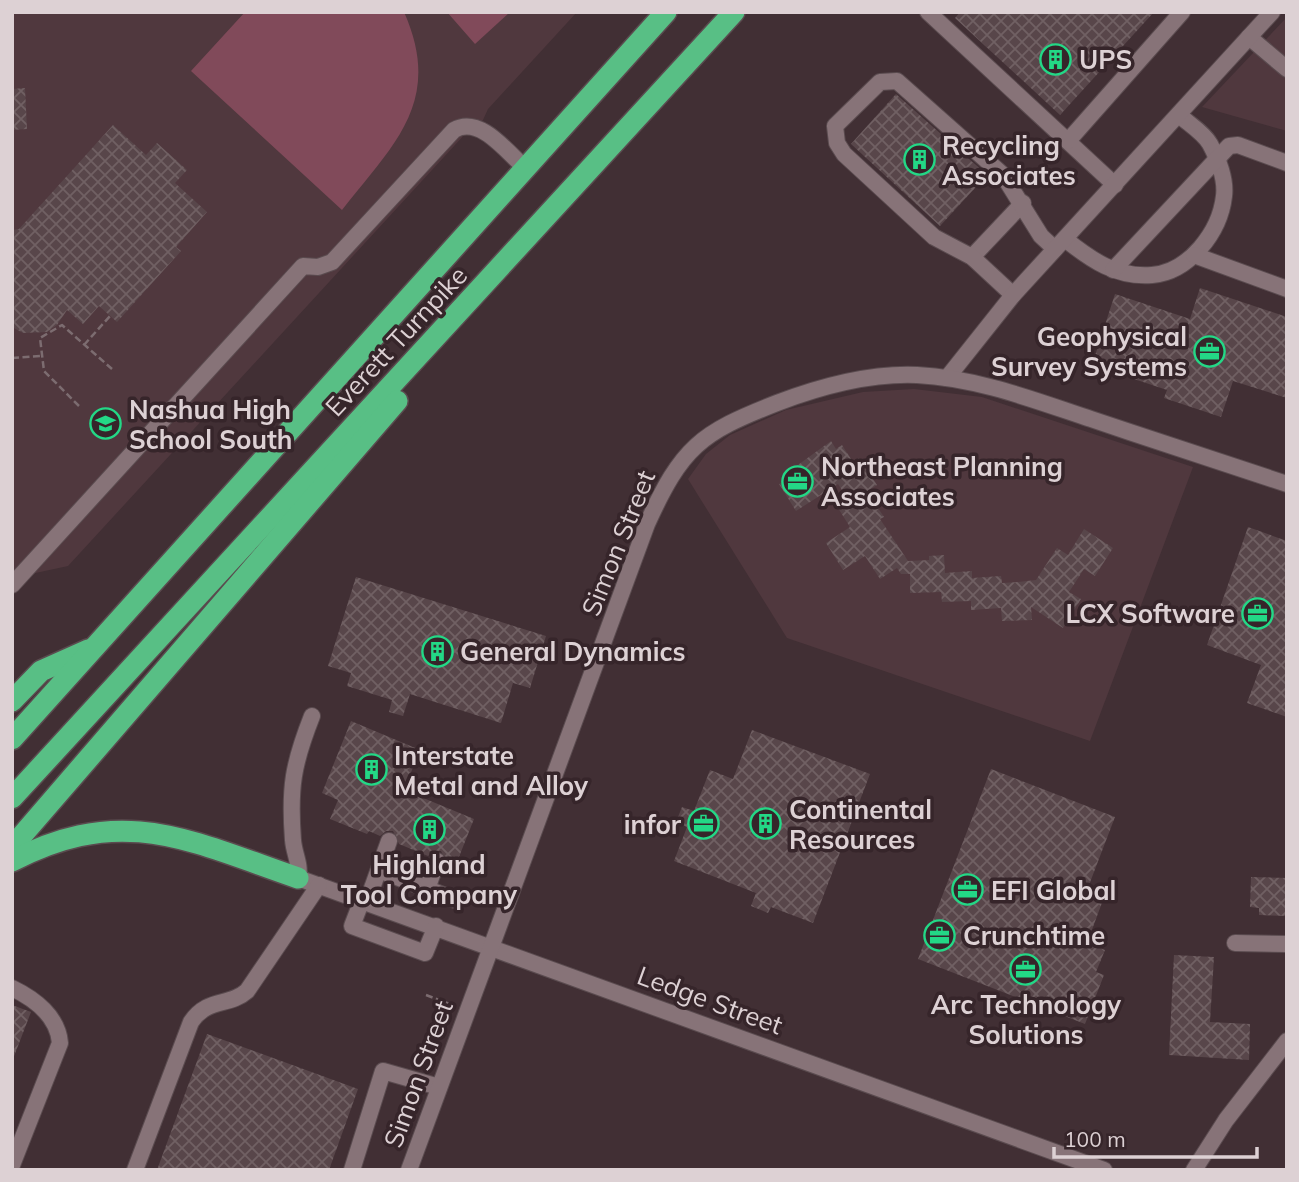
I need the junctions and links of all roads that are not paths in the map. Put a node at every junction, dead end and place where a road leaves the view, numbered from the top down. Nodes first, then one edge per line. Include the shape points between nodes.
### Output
1 (666, 12) edge
2 (734, 12) edge
3 (928, 12) edge
4 (1182, 12) edge
5 (1272, 12) edge
6 (1249, 37) junction
7 (1287, 69) edge
8 (1179, 115) junction
9 (1068, 141) junction
10 (1216, 157) junction
11 (1287, 163) edge
12 (525, 168) junction
13 (1115, 185) junction
14 (571, 192) junction
15 (1023, 203) junction
16 (1060, 244) junction
17 (1194, 255) junction
18 (972, 257) junction
19 (1113, 270) junction
20 (1287, 289) edge
21 (1013, 295) junction
22 (947, 378) junction
23 (1287, 484) edge
24 (12, 584) edge
25 (96, 647) junction
26 (12, 701) edge
27 (312, 716) dead end
28 (12, 739) edge
29 (12, 798) edge
30 (389, 842) dead end
31 (12, 847) edge
32 (12, 861) edge
33 (438, 861) dead end
34 (379, 870) junction
35 (298, 878) junction
36 (319, 885) junction
37 (433, 891) junction
38 (365, 901) junction
39 (458, 901) dead end
40 (432, 924) junction
41 (1235, 943) dead end
42 (1287, 944) edge
43 (492, 946) junction
44 (12, 988) edge
45 (1287, 1041) edge
46 (439, 1087) junction
47 (12, 1165) edge
48 (135, 1170) edge
49 (352, 1170) edge
50 (409, 1170) edge
51 (1104, 1170) edge
52 (1194, 1170) edge

1 - 12 highway, Everett Turnpike
2 - 14 highway, Everett Turnpike
3 - 9 street
4 - 9 street
5 - 6 street
6 - 7 street
6 - 8 street
8 - 10 street via 1209,142
8 - 13 street
9 - 13 street
10 - 11 street via 1238,145
10 - 17 street via 1224,184 1222,207
10 - 19 street
12 - 24 street via 480,128 460,127 445,139 332,262 303,266
12 - 25 highway, Everett Turnpike
13 - 16 street
14 - 29 highway, Everett Turnpike
14 - 31 highway via 303,513
15 - 16 street via 1041,236
15 - 18 street
15 - 18 street via 1003,175 897,81 880,82 835,125 844,154 934,236
16 - 19 street
16 - 21 street
17 - 19 street via 1153,275
17 - 20 street
18 - 21 street
21 - 22 street
22 - 23 street, Simon Street via 988,385
22 - 43 street, Simon Street via 891,376 800,395 724,424 697,444 676,468 647,524
25 - 26 highway via 41,671
25 - 28 highway, Everett Turnpike
27 - 35 street via 292,778
30 - 34 street
32 - 35 highway via 79,835 137,830 183,838
33 - 37 street
34 - 37 street
34 - 38 street
35 - 36 street, Ledge Street
36 - 38 street, Ledge Street
36 - 48 street via 250,986 238,997 213,1002 191,1022
37 - 39 street
37 - 40 street
38 - 40 street, Ledge Street
38 - 40 street via 352,926 425,953
40 - 43 street, Ledge Street
41 - 42 street
43 - 46 street, Simon Street
43 - 51 street, Ledge Street
44 - 47 street via 51,1016 59,1026 60,1043
45 - 52 street
46 - 49 street via 383,1072
46 - 50 street, Simon Street

